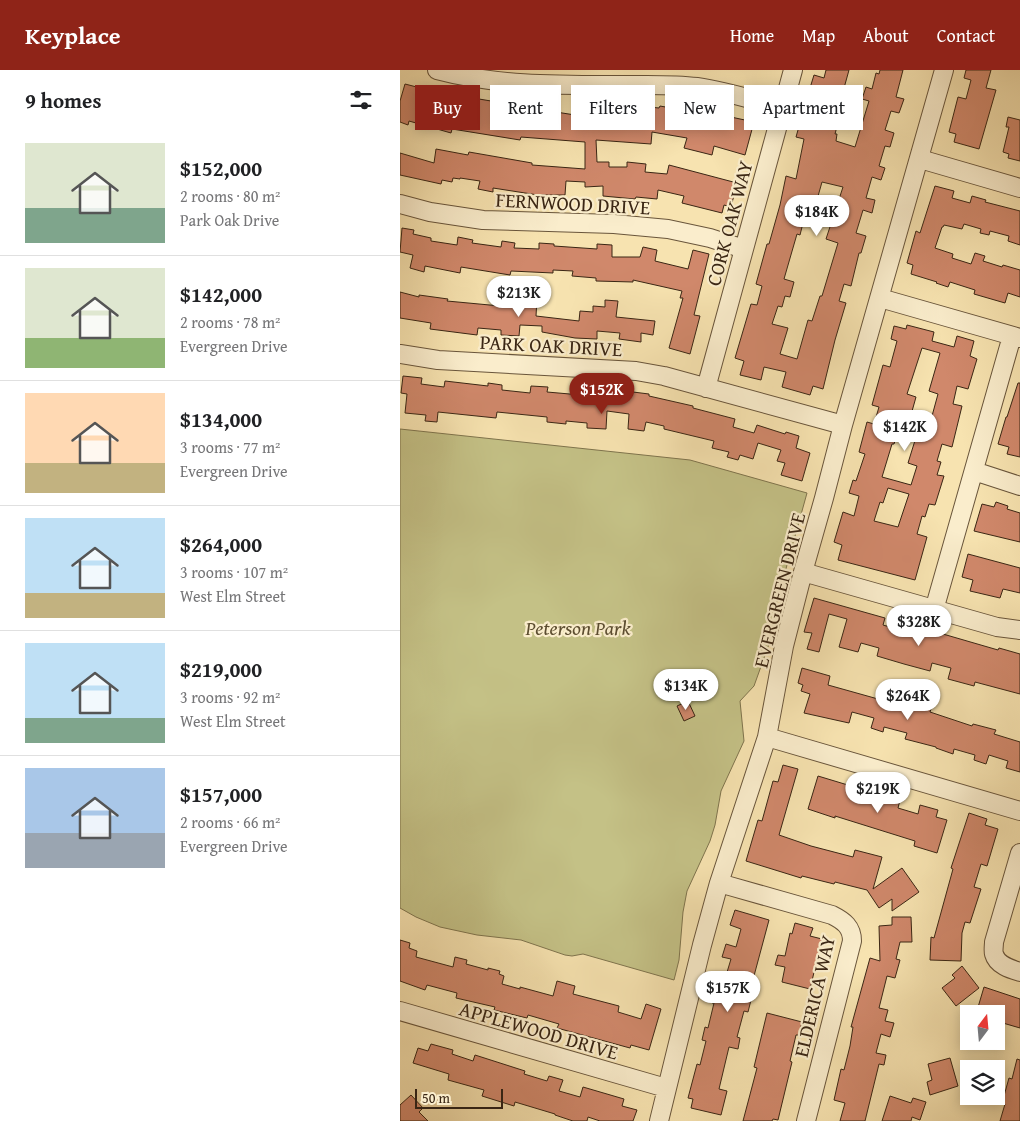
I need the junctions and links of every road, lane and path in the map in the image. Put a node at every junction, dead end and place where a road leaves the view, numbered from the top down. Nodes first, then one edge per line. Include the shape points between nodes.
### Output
1 (437, 70) edge
2 (793, 70) edge
3 (944, 70) edge
4 (789, 85) edge
5 (744, 97) edge
6 (776, 130) edge
7 (920, 159) junction
8 (1020, 188) edge
9 (400, 204) edge
10 (744, 249) junction
11 (880, 298) junction
12 (1016, 337) edge
13 (400, 354) edge
14 (706, 388) junction
15 (843, 425) junction
16 (974, 470) junction
17 (1020, 486) edge
18 (803, 572) junction
19 (934, 610) junction
20 (1020, 630) edge
21 (768, 737) junction
22 (1020, 811) edge
23 (1020, 853) edge
24 (719, 883) junction
25 (1020, 972) edge
26 (400, 1011) edge
27 (666, 1088) junction
28 (659, 1121) edge
29 (806, 1121) edge

1 - 5 street via 489,81 541,85 698,87
2 - 4 street, CORK OAK WAY
3 - 7 street, EVERGREEN DRIVE
6 - 10 street, CORK OAK WAY
7 - 8 street
7 - 11 street, EVERGREEN DRIVE
9 - 10 street, FERNWOOD DRIVE via 483,220 668,229
10 - 14 street, CORK OAK WAY
11 - 12 street
11 - 15 street, EVERGREEN DRIVE
12 - 16 street
13 - 14 street, PARK OAK DRIVE via 438,360 636,371
14 - 15 street, PARK OAK DRIVE
15 - 18 street, EVERGREEN DRIVE
16 - 17 street
16 - 19 street
18 - 19 street
18 - 21 street, EVERGREEN DRIVE via 784,646
19 - 20 street
21 - 22 street
21 - 24 street, EVERGREEN DRIVE
23 - 25 street via 994,942 994,954 1000,963
24 - 27 street, EVERGREEN DRIVE
24 - 29 street, ELDERICA WAY via 832,915 844,921 850,930 852,941
26 - 27 street, APPLEWOOD DRIVE
27 - 28 street, EVERGREEN DRIVE

